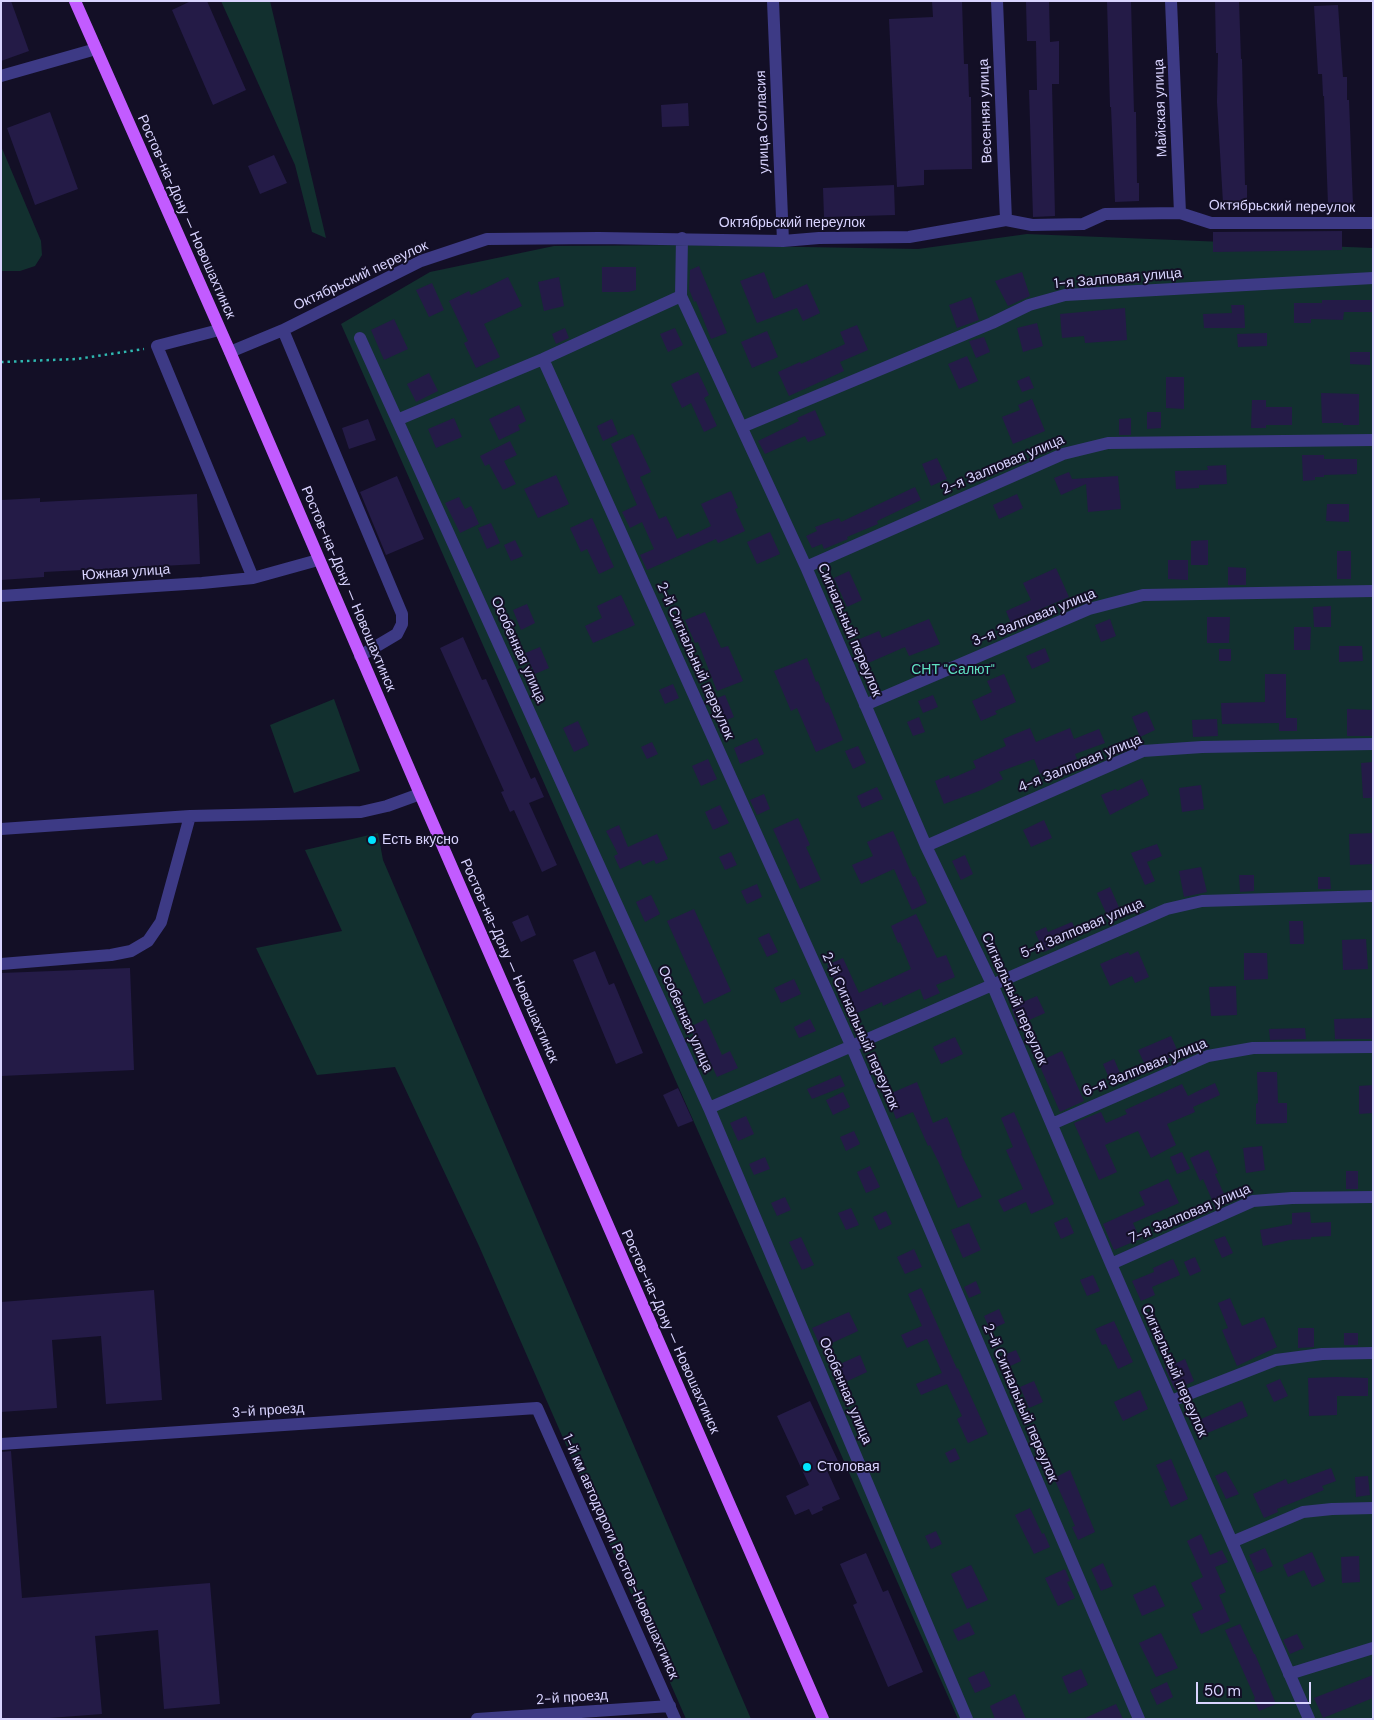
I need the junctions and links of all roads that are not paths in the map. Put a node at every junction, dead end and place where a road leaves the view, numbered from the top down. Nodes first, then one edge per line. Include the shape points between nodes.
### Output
1 (75, 1) edge
2 (774, 1) edge
3 (996, 1) edge
4 (1172, 1) edge
5 (96, 49) junction
6 (1, 76) edge
7 (1180, 213) junction
8 (1006, 220) junction
9 (1373, 224) edge
10 (682, 238) junction
11 (782, 241) junction
12 (1373, 278) edge
13 (681, 296) junction
14 (219, 330) junction
15 (283, 330) junction
16 (360, 338) dead end
17 (230, 352) junction
18 (544, 359) junction
19 (397, 420) junction
20 (742, 427) junction
21 (1373, 440) edge
22 (318, 560) junction
23 (806, 567) junction
24 (253, 578) junction
25 (1373, 591) edge
26 (1, 596) edge
27 (360, 656) junction
28 (865, 705) junction
29 (1373, 744) edge
30 (420, 794) junction
31 (190, 816) junction
32 (1, 829) edge
33 (926, 846) junction
34 (1373, 896) edge
35 (1, 964) edge
36 (992, 984) junction
37 (851, 1045) junction
38 (1373, 1047) edge
39 (708, 1108) junction
40 (1052, 1124) junction
41 (1373, 1197) edge
42 (1111, 1264) junction
43 (1373, 1353) edge
44 (1171, 1401) junction
45 (537, 1408) joint
46 (1, 1444) edge
47 (1373, 1508) edge
48 (1232, 1542) junction
49 (1373, 1648) edge
50 (1289, 1674) junction
51 (670, 1706) junction
52 (477, 1719) edge
53 (675, 1719) edge
54 (823, 1719) edge
55 (967, 1719) edge
56 (1139, 1719) edge
57 (1309, 1719) edge

1 - 5 main road, Ростов-на-Дону — Новошахтинск
2 - 11 street, улица Согласия
3 - 8 street, Весенняя улица
4 - 7 street, Майская улица
5 - 6 street
5 - 14 main road, Ростов-на-Дону — Новошахтинск
7 - 8 street, Октябрьский переулок via 1105,214 1083,224 1032,225
7 - 9 street, Октябрьский переулок via 1211,222
8 - 11 street, Октябрьский переулок via 909,237
10 - 11 street, Октябрьский переулок
10 - 13 street
10 - 15 street, Октябрьский переулок via 488,240 421,261
12 - 20 street, 1-я Залповая улица via 1065,295 1029,305
13 - 18 street
13 - 20 street, Сигнальный переулок
14 - 17 main road, Ростов-на-Дону — Новошахтинск
14 - 24 street via 158,346
15 - 17 street, Октябрьский переулок
15 - 27 street via 402,614 397,634
16 - 19 street, Особенная улица
17 - 22 main road, Ростов-на-Дону — Новошахтинск
18 - 19 street
18 - 37 street, 2-й Сигнальный переулок
19 - 39 street, Особенная улица
20 - 23 street, Сигнальный переулок
21 - 23 street, 2-я Залповая улица via 1108,443 1063,454
22 - 24 street, Южная улица
22 - 27 main road, Ростов-на-Дону — Новошахтинск
23 - 28 street, Сигнальный переулок
24 - 26 street, Южная улица
25 - 28 street, 3-я Залповая улица via 1143,595 1089,609
27 - 30 main road, Ростов-на-Дону — Новошахтинск
28 - 33 street, Сигнальный переулок
29 - 33 street, 4-я Залповая улица via 1144,751
30 - 31 street via 362,812
30 - 54 main road, Ростов-на-Дону — Новошахтинск
31 - 32 street
31 - 35 street via 161,922 148,941 131,951 111,955
33 - 36 street, Сигнальный переулок
34 - 36 street, 5-я Залповая улица via 1202,901 1167,909
36 - 37 street, 5-я Залповая улица
36 - 40 street, Сигнальный переулок
37 - 39 street, 5-я Залповая улица
37 - 56 street, 2-й Сигнальный переулок
38 - 40 street, 6-я Залповая улица via 1252,1048 1208,1056
39 - 55 street, Особенная улица
40 - 42 street, Сигнальный переулок
41 - 42 street, 7-я Залповая улица via 1253,1201
42 - 44 street, Сигнальный переулок
43 - 44 street via 1322,1354 1276,1360
44 - 48 street, Сигнальный переулок
45 - 46 street, 3-й проезд
45 - 51 street, 1-й км автодороги Ростов-Новошахтинск
47 - 48 street via 1303,1512
48 - 50 street, Сигнальный переулок
49 - 50 street
50 - 57 street, Сигнальный переулок
51 - 52 street, 2-й проезд
51 - 53 street, 1-й км автодороги Ростов-Новошахтинск

